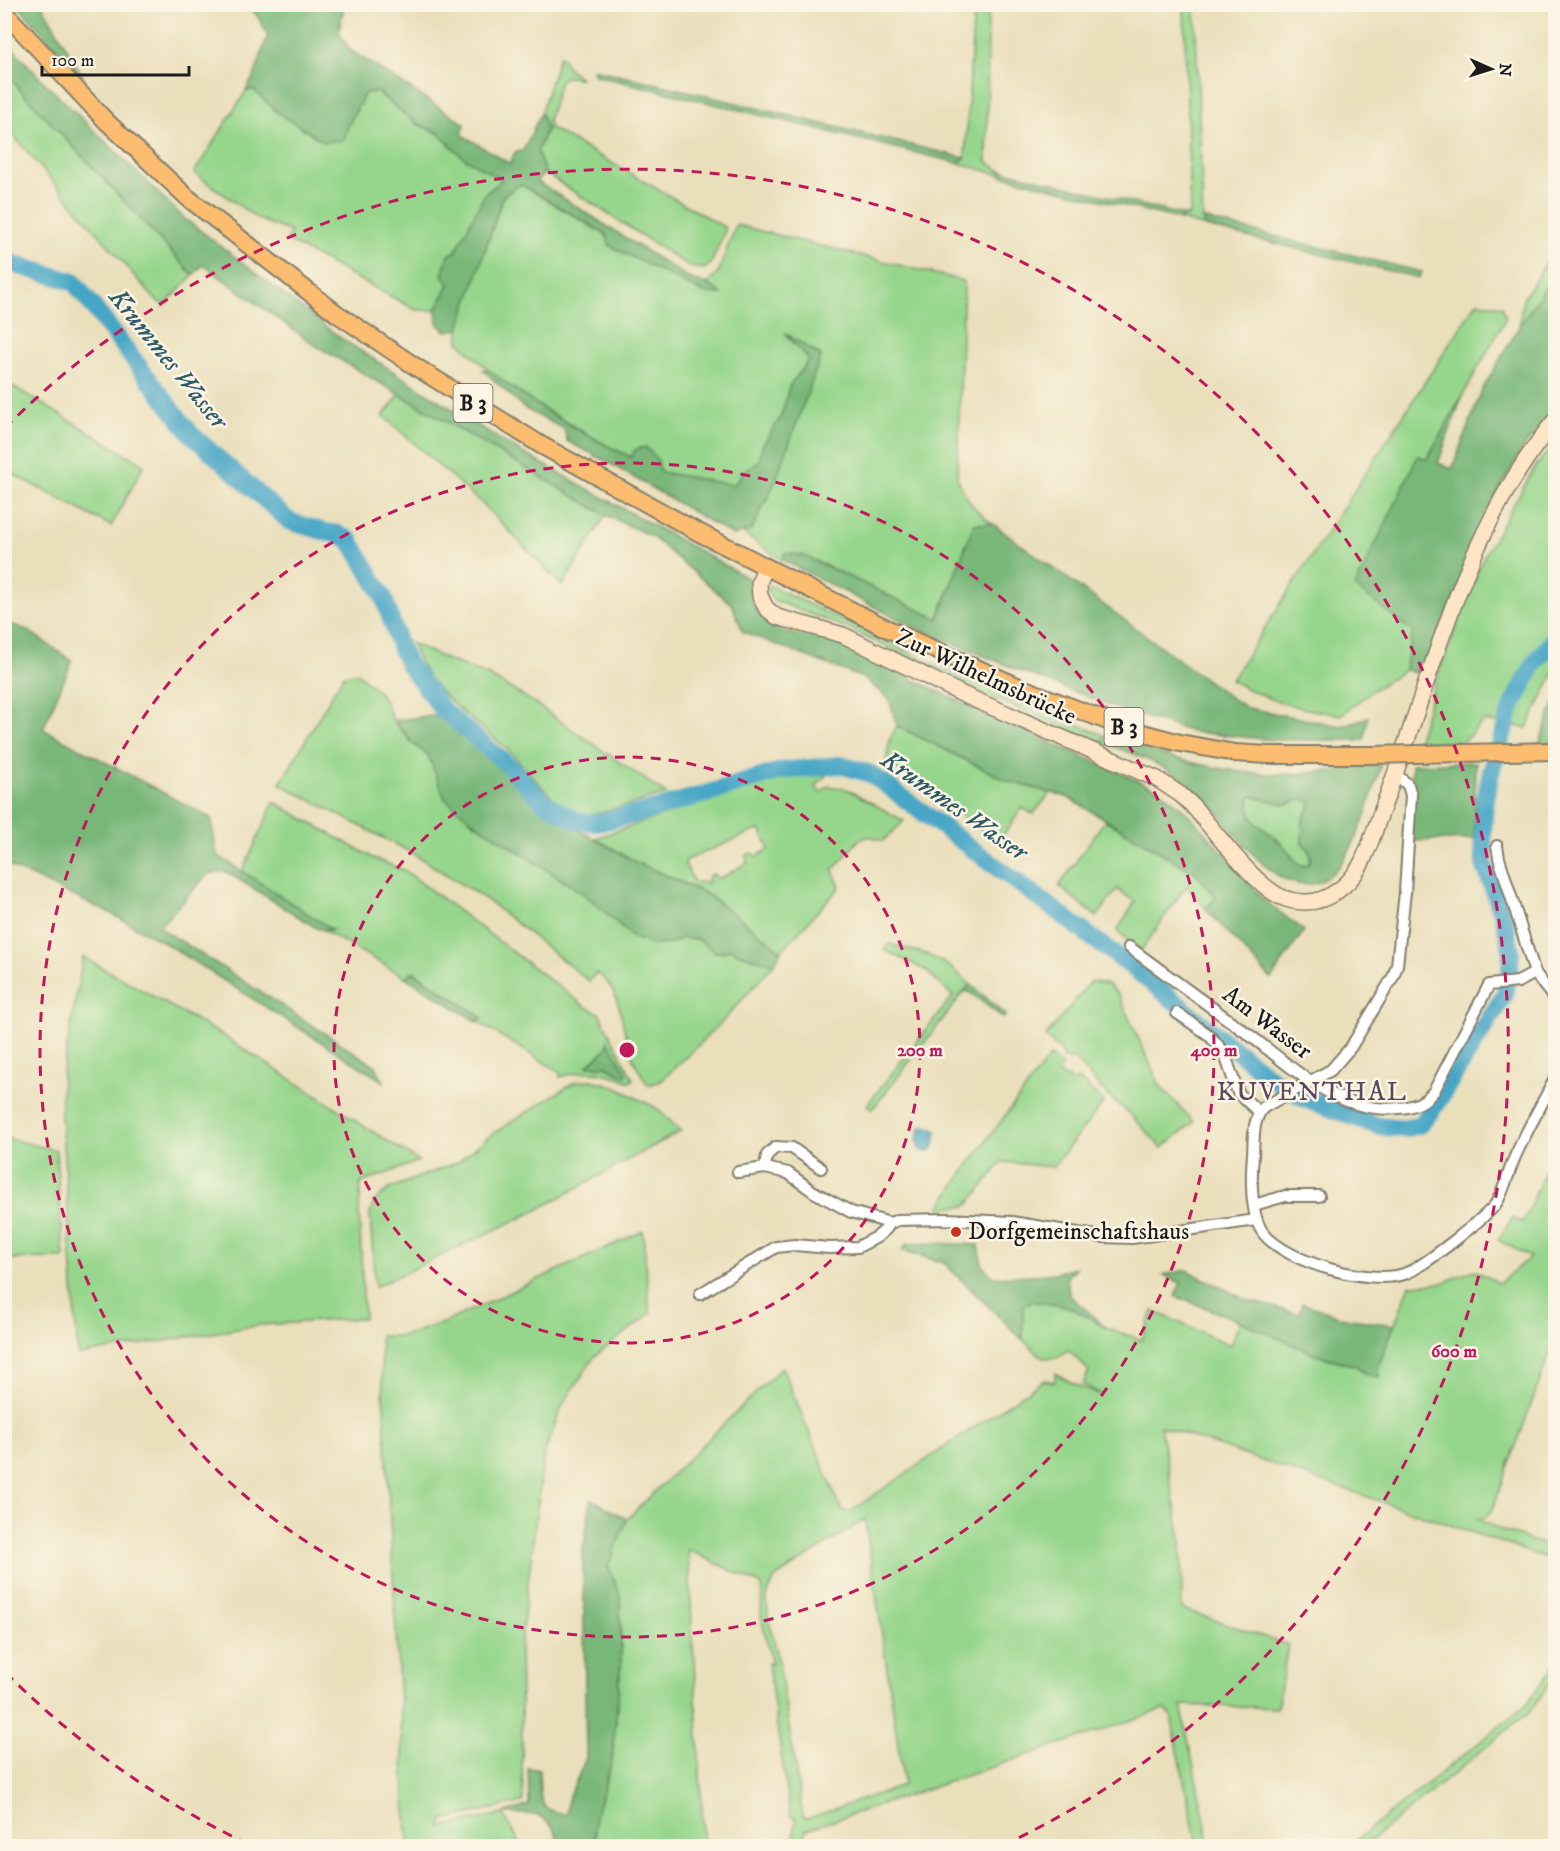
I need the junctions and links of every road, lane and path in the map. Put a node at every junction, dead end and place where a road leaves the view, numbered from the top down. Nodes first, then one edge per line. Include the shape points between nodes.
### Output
1 (4, 12) edge
2 (1556, 418) edge
3 (765, 567) junction
4 (1556, 752) edge
5 (1410, 756) junction
6 (1396, 774) junction
7 (1497, 846) dead end
8 (1129, 947) dead end
9 (1535, 973) junction
10 (1556, 1001) edge
11 (1177, 1014) dead end
12 (1556, 1077) edge
13 (1310, 1082) junction
14 (1259, 1112) junction
15 (765, 1168) junction
16 (821, 1168) dead end
17 (738, 1172) dead end
18 (1318, 1196) dead end
19 (1254, 1205) junction
20 (1256, 1220) junction
21 (890, 1222) junction
22 (700, 1294) dead end

1 - 3 main road, B 3 via 106,122 188,198 336,313 541,445
2 - 5 street, Zur Wilhelmsbrücke via 1515,474 1477,545 1456,599
3 - 4 main road, B 3, bridge via 888,629 1017,686 1137,732 1180,743 1268,755
3 - 6 street, Zur Wilhelmsbrücke via 759,583 760,596 777,617 843,636 964,695 1157,779 1192,805 1256,878 1288,900 1308,902 1326,897 1353,876
4 - 5 street, bridge
5 - 6 street, Zur Wilhelmsbrücke
6 - 13 street via 1408,785 1411,795 1396,965 1387,988 1351,1047 1330,1070
7 - 9 street
8 - 13 street, Am Wasser
9 - 10 street
9 - 13 street, Am Wasser via 1518,982 1489,985 1434,1091 1418,1105 1372,1109 1336,1097
11 - 14 street via 1209,1035 1224,1052 1238,1093
12 - 20 street via 1514,1158 1496,1203 1407,1274 1387,1277 1341,1273 1276,1246
13 - 14 street
14 - 19 street via 1252,1161
15 - 16 street via 767,1155 776,1147 792,1148
15 - 17 street
15 - 21 street via 788,1173 851,1212
18 - 19 street via 1285,1196
19 - 20 street
20 - 21 street via 1132,1238 1012,1222
21 - 22 street via 877,1237 858,1246 776,1247

